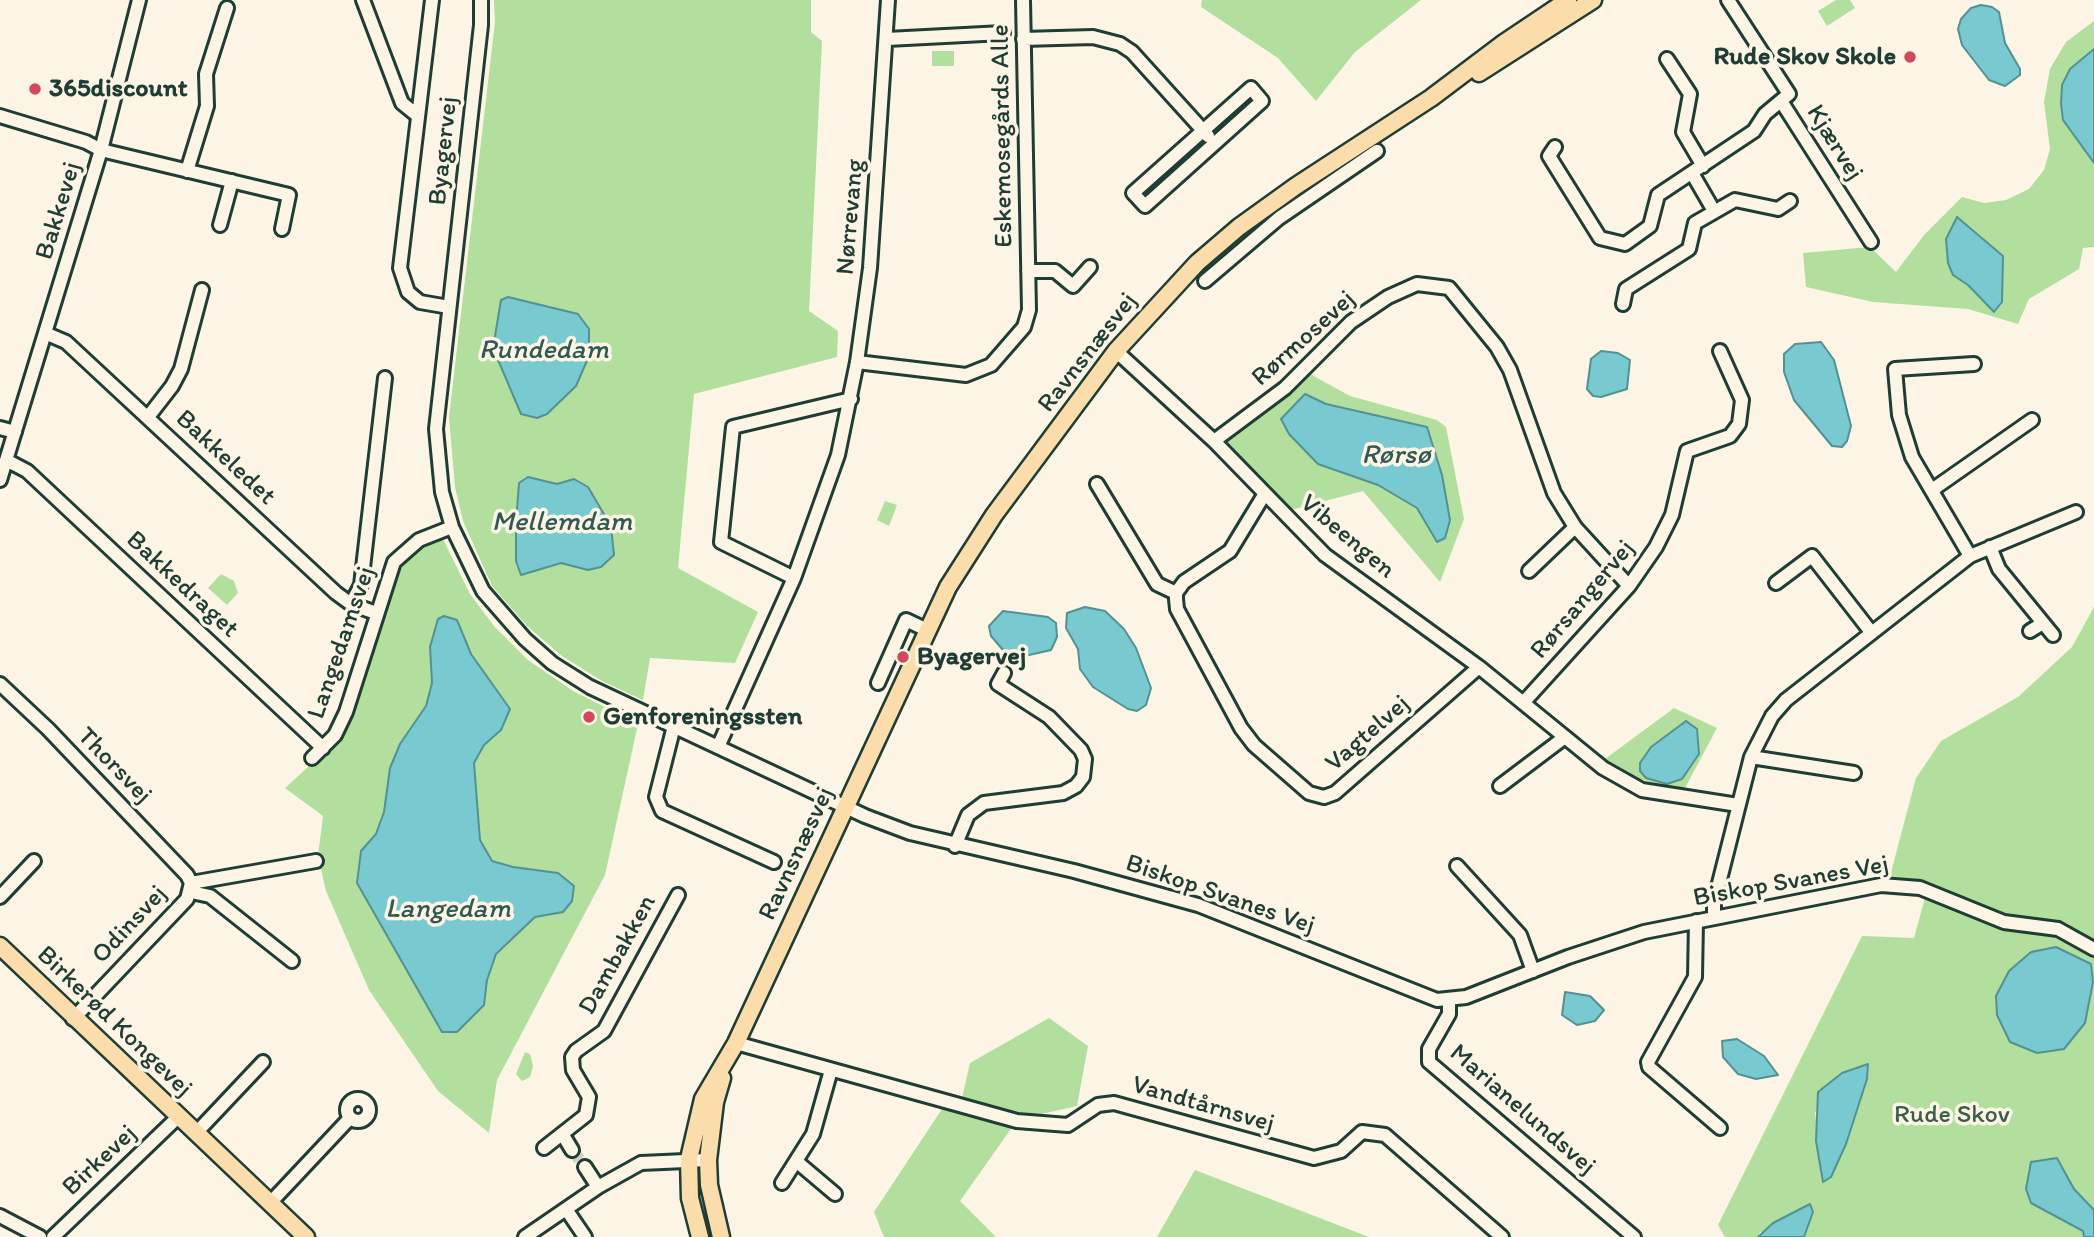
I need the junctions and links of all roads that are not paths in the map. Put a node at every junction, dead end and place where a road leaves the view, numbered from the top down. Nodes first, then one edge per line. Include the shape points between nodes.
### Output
1 (139, 0) edge
2 (363, 0) edge
3 (432, 0) edge
4 (481, 0) edge
5 (888, 0) edge
6 (1023, 0) edge
7 (1568, 0) edge
8 (1593, 0) edge
9 (1728, 0) edge
10 (227, 8) dead end
11 (1003, 33) dead end
12 (887, 38) junction
13 (1023, 39) junction
14 (1673, 61) dead end
15 (1431, 99) junction
16 (1781, 101) junction
17 (0, 116) edge
18 (418, 116) junction
19 (1203, 131) junction
20 (1215, 144) junction
21 (1555, 147) dead end
22 (101, 150) junction
23 (1377, 151) dead end
24 (1343, 155) junction
25 (1353, 169) junction
26 (1697, 170) junction
27 (187, 171) junction
28 (232, 181) junction
29 (1790, 201) dead end
30 (1714, 211) junction
31 (220, 225) dead end
32 (282, 229) dead end
33 (1871, 242) dead end
34 (1090, 267) dead end
35 (1028, 271) junction
36 (1205, 281) dead end
37 (202, 290) dead end
38 (1623, 304) dead end
39 (449, 307) junction
40 (46, 333) junction
41 (1116, 351) junction
42 (1720, 351) dead end
43 (857, 362) junction
44 (1974, 364) dead end
45 (385, 378) dead end
46 (851, 400) junction
47 (148, 417) junction
48 (2032, 420) dead end
49 (0, 428) edge
50 (15, 432) junction
51 (1214, 441) junction
52 (6, 460) junction
53 (0, 480) edge
54 (1097, 484) dead end
55 (1932, 490) junction
56 (1264, 495) junction
57 (2076, 512) dead end
58 (453, 527) junction
59 (1575, 527) junction
60 (1990, 547) junction
61 (1970, 556) junction
62 (1529, 571) dead end
63 (794, 578) junction
64 (1776, 583) dead end
65 (1629, 586) junction
66 (1175, 593) junction
67 (351, 604) junction
68 (376, 613) junction
69 (2043, 623) junction
70 (927, 631) junction
71 (2030, 631) dead end
72 (1871, 632) junction
73 (2053, 635) dead end
74 (1479, 667) junction
75 (1004, 673) dead end
76 (878, 683) dead end
77 (0, 684) edge
78 (1523, 703) junction
79 (674, 726) junction
80 (1565, 737) junction
81 (718, 747) junction
82 (323, 748) junction
83 (1751, 757) junction
84 (312, 758) dead end
85 (1854, 773) dead end
86 (1500, 786) dead end
87 (1738, 805) junction
88 (846, 807) junction
89 (956, 846) junction
90 (34, 861) dead end
91 (316, 861) dead end
92 (775, 862) dead end
93 (1457, 866) dead end
94 (0, 876) edge
95 (11, 886) junction
96 (191, 887) junction
97 (678, 895) dead end
98 (0, 897) edge
99 (1714, 917) junction
100 (1696, 920) junction
101 (0, 946) edge
102 (2094, 950) edge
103 (292, 961) dead end
104 (1533, 971) junction
105 (1449, 1001) junction
106 (73, 1018) junction
107 (736, 1043) junction
108 (727, 1058) junction
109 (262, 1062) dead end
110 (831, 1070) junction
111 (178, 1117) junction
112 (350, 1118) dead end
113 (1720, 1128) dead end
114 (196, 1133) junction
115 (563, 1135) junction
116 (544, 1148) dead end
117 (572, 1150) tunnel mouth
118 (690, 1159) junction
119 (708, 1160) junction
120 (796, 1160) junction
121 (584, 1167) tunnel mouth
122 (782, 1183) dead end
123 (598, 1187) junction
124 (835, 1194) dead end
125 (271, 1202) junction
126 (566, 1209) junction
127 (0, 1216) edge
128 (40, 1237) edge
129 (53, 1237) edge
130 (306, 1237) edge
131 (525, 1237) edge
132 (585, 1237) edge
133 (700, 1237) edge
134 (721, 1237) edge
135 (1502, 1237) edge
136 (1634, 1237) edge

1 - 22 street, Bakkevej
2 - 18 street, Byagervej via 402,103
3 - 18 street, Byagervej
4 - 39 street, Byagervej
5 - 12 street, Nørrevang
6 - 13 street, Eskemosegårds Alle
7 - 15 main road, Ravnsnæsvej
8 - 15 main road, Ravnsnæsvej via 1464,83
9 - 16 street, Kjærvej via 1789,94
10 - 27 street via 206,74 207,106
11 - 12 street
12 - 43 street, Nørrevang via 878,184
13 - 19 street via 1093,37 1120,44
13 - 35 street, Eskemosegårds Alle
14 - 26 street via 1690,94 1684,138
15 - 24 main road, Ravnsnæsvej
16 - 26 street via 1765,114 1755,131
16 - 33 street, Kjærvej
17 - 22 street
18 - 39 street, Byagervej via 400,268 403,282 419,302
19 - 20 street
19 - 20 street via 1251,89 1262,101
19 - 20 street via 1133,193 1144,206
21 - 26 street via 1549,156 1600,239 1625,244 1650,226 1658,195
22 - 27 street
22 - 40 street, Bakkevej
23 - 25 street
24 - 25 street
24 - 41 main road, Ravnsnæsvej via 1240,227 1160,300
25 - 36 street via 1279,218
26 - 30 street
27 - 28 street
28 - 31 street
28 - 32 street via 289,195
29 - 30 street via 1778,209 1735,200
30 - 38 street via 1695,223 1689,249 1626,289
34 - 35 street, Eskemosegårds Alle via 1073,286 1055,271
35 - 43 street, Eskemosegårds Alle via 1029,310 1024,327 980,372 966,375
37 - 47 street via 181,369
39 - 58 street, Byagervej via 436,429 442,492
40 - 47 street, Bakkeledet via 66,342
40 - 50 street, Bakkevej
41 - 51 street, Vibeengen
41 - 70 main road, Ravnsnæsvej via 994,515 948,587
42 - 65 street, Rørsangervej via 1742,400 1740,424 1730,436 1688,451 1672,515
43 - 46 street, Nørrevang
44 - 55 street via 1895,369 1905,437
45 - 67 street via 361,585
46 - 63 street, Nørrevang via 827,492
46 - 63 street via 733,426 721,542
47 - 67 street, Bakkeledet
48 - 55 street
49 - 50 street
50 - 52 street, Bakkevej
51 - 56 street, Vibeengen
51 - 59 street, Rørmosevej via 1286,388 1351,322 1417,284 1439,284 1460,297 1510,370 1554,493
52 - 53 street, Bakkevej
52 - 82 street, Bakkedraget via 27,471
54 - 66 street via 1157,584
55 - 61 street
56 - 66 street via 1230,551
56 - 74 street, Vibeengen via 1325,555
57 - 60 street
58 - 68 street, Langedamsvej via 405,550 387,578
58 - 79 street, Byagervej via 483,591 525,639 590,687
59 - 62 street
59 - 65 street, Rørmosevej
60 - 61 street
60 - 69 street via 1999,569
61 - 72 street
63 - 81 street, Nørrevang
64 - 72 street via 1812,556
65 - 78 street, Rørsangervej
66 - 74 street, Vagtelvej via 1177,608 1241,729 1254,745 1318,796 1335,793
67 - 68 street, Bakkeledet
68 - 82 street, Langedamsvej via 346,712
69 - 71 street
69 - 73 street
70 - 76 street via 906,620
70 - 88 main road, Ravnsnæsvej
72 - 83 street via 1786,700 1772,716
74 - 78 street, Vibeengen
75 - 89 street via 998,684 1049,717 1072,739 1086,759 1086,768 1076,786 1063,793 996,800 974,809
77 - 96 street, Thorsvej via 187,875
78 - 80 street, Vibeengen
79 - 81 street, Byagervej
79 - 92 street via 656,797 662,811
80 - 86 street
80 - 87 street, Vibeengen via 1603,768 1642,790
81 - 88 street, Byagervej
82 - 84 street, Langedamsvej
83 - 85 street
83 - 87 street
87 - 99 street
88 - 89 street, Biskop Svanes Vej
88 - 107 main road, Ravnsnæsvej
89 - 105 street, Biskop Svanes Vej via 1074,871 1198,905
90 - 95 street
91 - 96 street
93 - 104 street via 1520,935
94 - 95 street
95 - 98 street
96 - 103 street, Odinsvej via 210,896
96 - 106 street, Odinsvej
97 - 115 street, Dambakken via 604,1031 572,1057 589,1106 580,1122
99 - 100 street, Biskop Svanes Vej
99 - 102 street, Biskop Svanes Vej via 1891,884 1920,888 2004,922 2058,929
100 - 104 street, Biskop Svanes Vej via 1620,938
100 - 113 street via 1695,976 1647,1062
101 - 106 main road, Birkerød Kongevej
104 - 105 street, Biskop Svanes Vej
105 - 136 street, Marianelundsvej via 1449,1014 1429,1049 1429,1062
106 - 111 main road, Birkerød Kongevej
107 - 108 main road, Ravnsnæsvej
107 - 110 street, Vandtårnsvej
108 - 118 main road, Ravnsnæsvej via 703,1099
108 - 119 main road, Ravnsnæsvej via 715,1102
109 - 114 street, Birkerød Kongevej
110 - 120 street via 813,1134
110 - 135 street, Vandtårnsvej via 1017,1121 1068,1125 1098,1105 1114,1103 1314,1158 1341,1151 1362,1132 1385,1135
111 - 114 main road, Birkerød Kongevej
111 - 129 street, Birkevej
112 - 125 street
114 - 125 main road, Birkerød Kongevej
115 - 116 street, Dambakken
115 - 117 street
118 - 119 street
118 - 123 street via 641,1163
118 - 133 main road, Ravnsnæsvej via 690,1198
119 - 134 main road, Ravnsnæsvej
120 - 122 street
120 - 124 street
121 - 123 street
123 - 126 street
125 - 130 main road, Birkerød Kongevej
126 - 131 street
126 - 132 street
127 - 128 street

